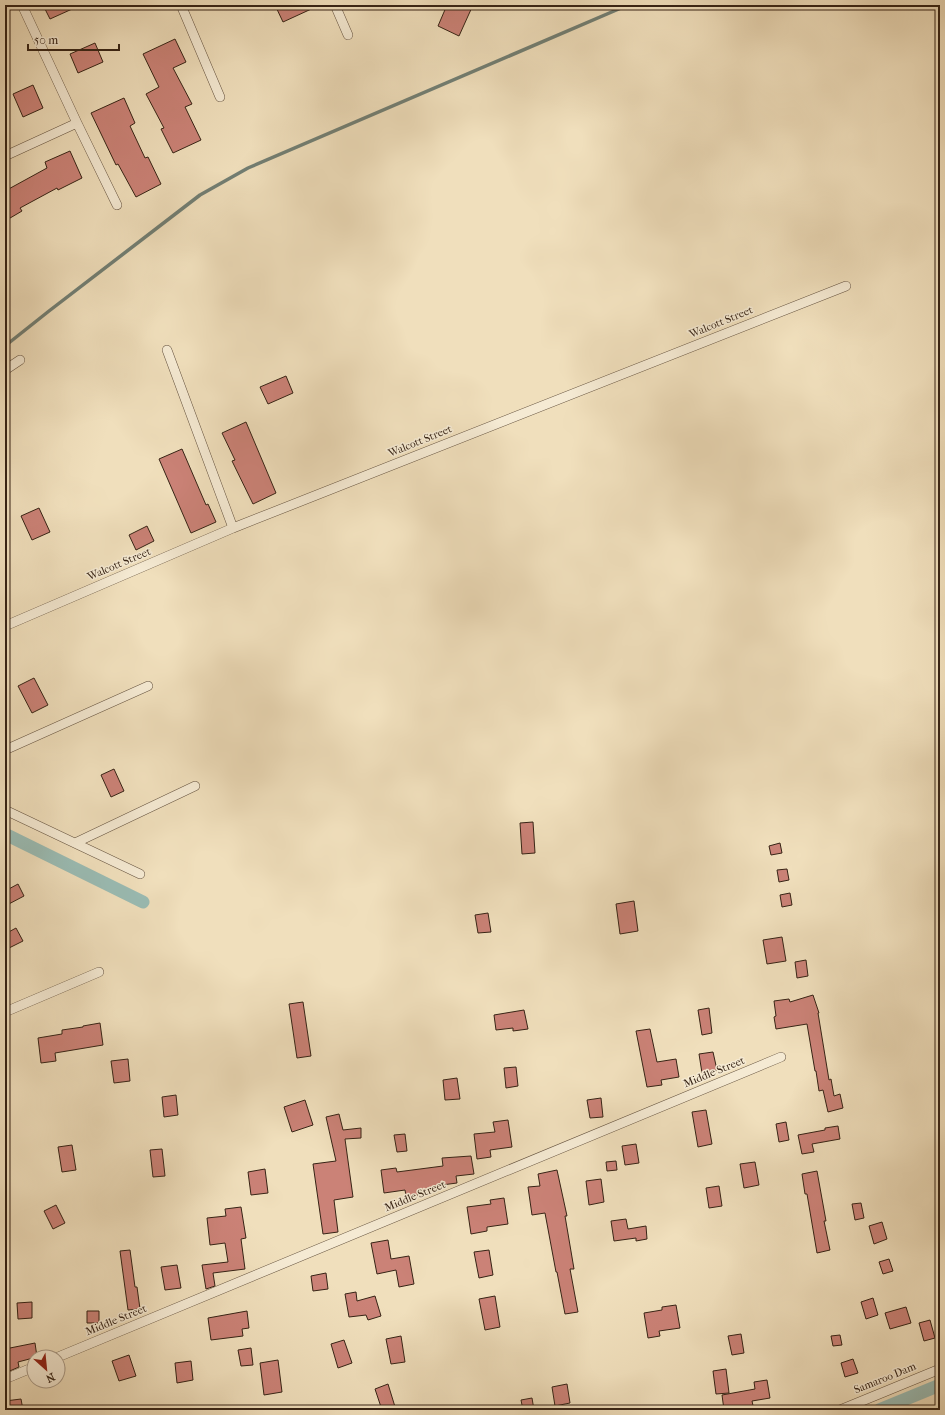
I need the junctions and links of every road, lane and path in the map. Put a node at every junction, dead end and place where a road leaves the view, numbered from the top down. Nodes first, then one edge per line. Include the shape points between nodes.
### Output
1 (22, 5) edge
2 (181, 5) edge
3 (335, 5) edge
4 (348, 35) dead end
5 (220, 97) dead end
6 (77, 123) junction
7 (5, 156) edge
8 (117, 206) dead end
9 (846, 286) dead end
10 (167, 350) dead end
11 (20, 360) dead end
12 (5, 370) edge
13 (233, 528) junction
14 (5, 626) edge
15 (148, 686) dead end
16 (5, 750) edge
17 (195, 786) dead end
18 (5, 810) edge
19 (75, 843) junction
20 (140, 874) dead end
21 (99, 972) dead end
22 (5, 1012) edge
23 (782, 1057) dead end
24 (66, 1354) edge
25 (940, 1368) edge
26 (26, 1370) edge
27 (5, 1379) edge
28 (840, 1410) edge

1 - 6 street
2 - 5 street
3 - 4 street
6 - 7 street
6 - 8 street
9 - 13 street, Walcott Street
10 - 13 street
11 - 12 street
13 - 14 street, Walcott Street
15 - 16 street
17 - 19 street
18 - 19 street
19 - 20 street
21 - 22 street
23 - 24 street, Middle Street
25 - 28 street, Samaroo Dam
26 - 27 street

